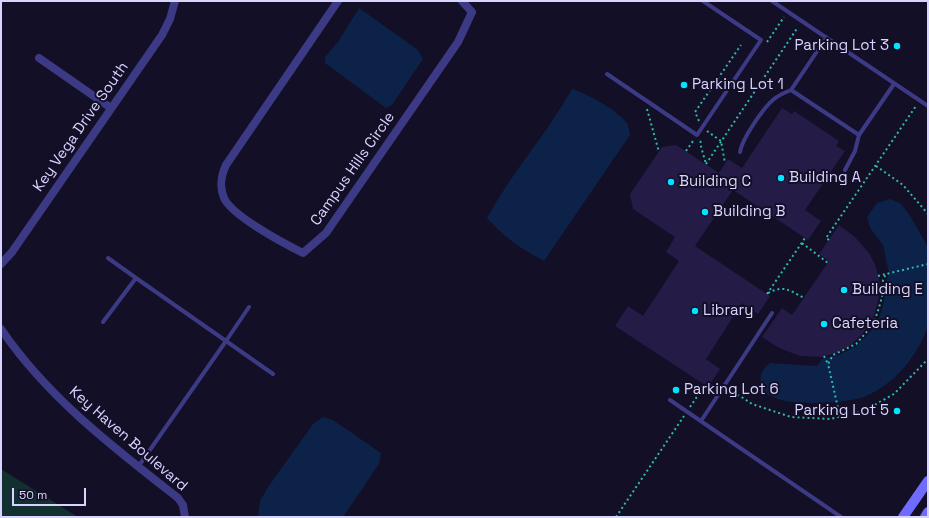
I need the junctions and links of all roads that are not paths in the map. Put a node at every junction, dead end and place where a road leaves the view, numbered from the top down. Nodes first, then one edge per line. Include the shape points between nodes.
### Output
1 (175, 1) edge
2 (338, 1) edge
3 (462, 1) edge
4 (704, 1) edge
5 (772, 1) edge
6 (826, 38) junction
7 (39, 58) dead end
8 (607, 74) dead end
9 (894, 84) junction
10 (791, 90) junction
11 (928, 106) edge
12 (111, 108) junction
13 (859, 135) junction
14 (740, 152) dead end
15 (845, 170) dead end
16 (108, 258) dead end
17 (1, 264) edge
18 (136, 278) junction
19 (249, 307) dead end
20 (772, 313) dead end
21 (102, 322) dead end
22 (1, 330) edge
23 (226, 341) junction
24 (273, 374) dead end
25 (670, 400) dead end
26 (701, 421) junction
27 (138, 467) junction
28 (928, 480) edge
29 (928, 512) edge
30 (185, 517) edge
31 (841, 517) edge
32 (903, 517) edge
33 (925, 517) edge

1 - 12 street, Key Vega Drive South via 162,35
2 - 3 street, Campus Hills Circle via 221,176 225,200 234,210 275,238 303,253 326,233 458,42 472,12
4 - 8 lane via 761,40 697,135
5 - 6 lane
6 - 9 lane
6 - 10 lane
7 - 12 street
9 - 11 lane
9 - 13 lane
10 - 13 lane
10 - 14 lane via 774,99 765,109 741,144
12 - 17 street, Key Vega Drive South via 12,252
13 - 15 lane via 855,151
16 - 18 lane
18 - 21 lane
18 - 23 lane
19 - 23 lane
20 - 26 lane
22 - 27 street, Key Haven Boulevard via 59,397 94,431
23 - 24 lane
23 - 27 lane
25 - 26 lane
26 - 31 lane
27 - 30 street, Key Haven Boulevard via 178,498 183,505
28 - 32 street
29 - 33 street

